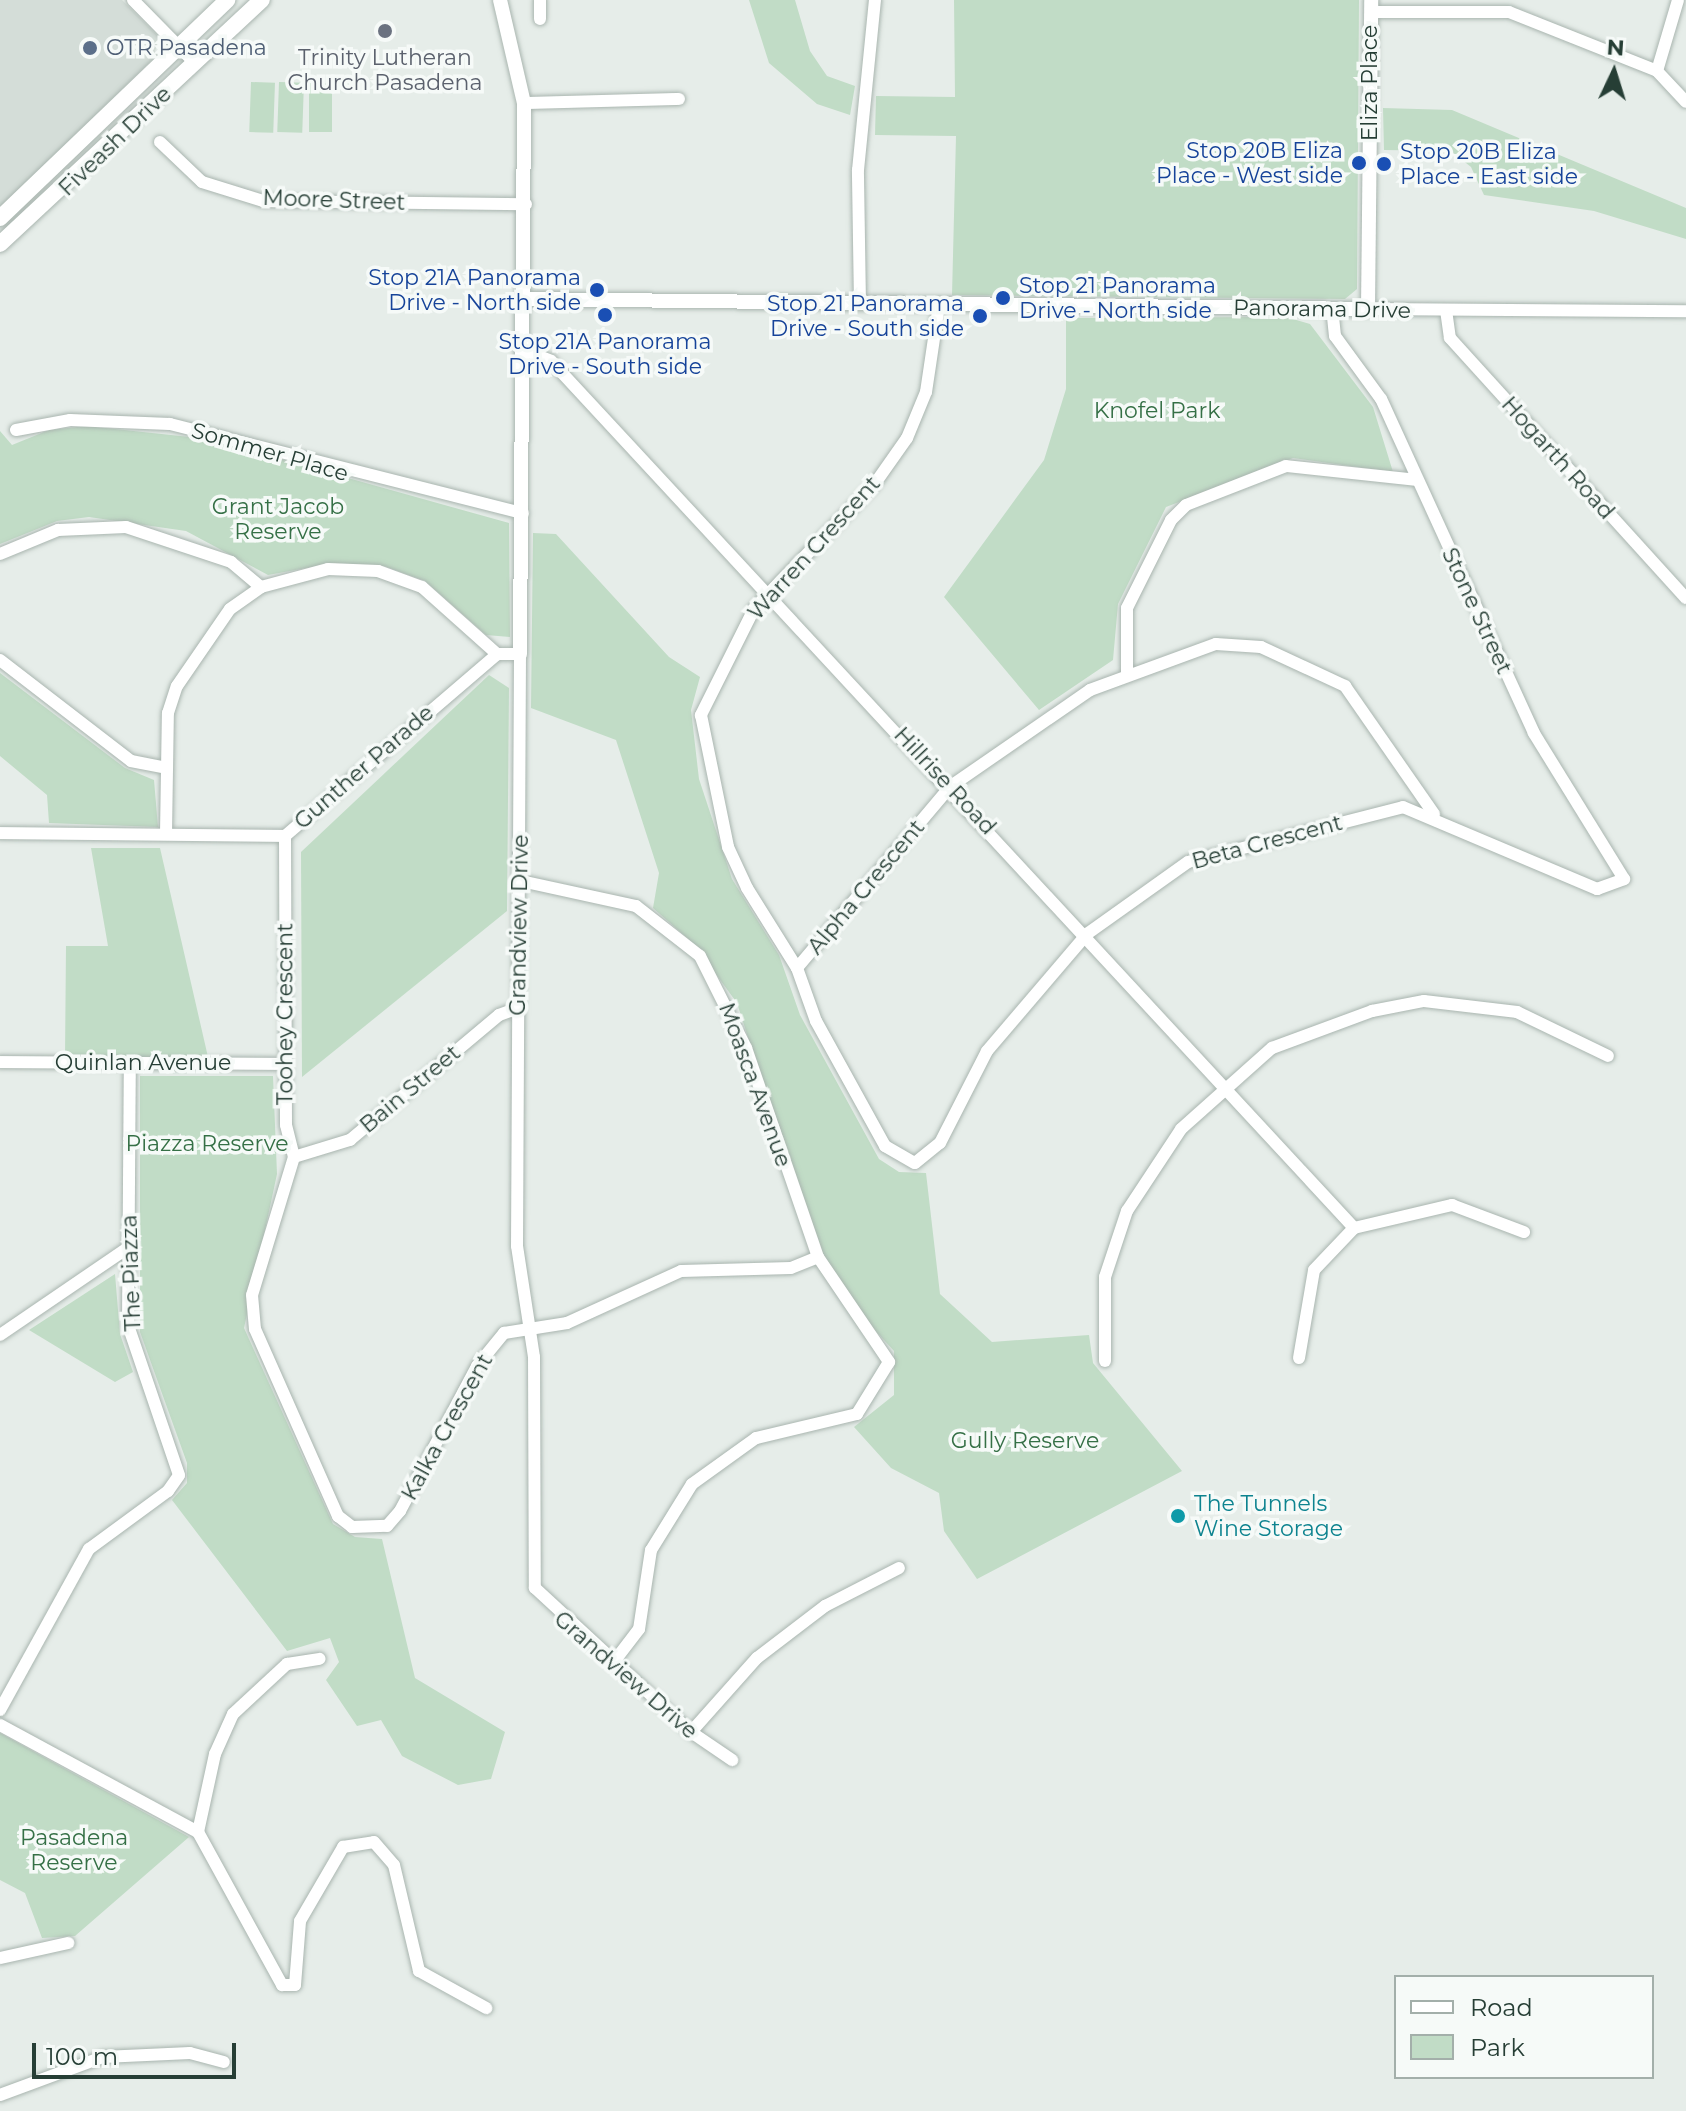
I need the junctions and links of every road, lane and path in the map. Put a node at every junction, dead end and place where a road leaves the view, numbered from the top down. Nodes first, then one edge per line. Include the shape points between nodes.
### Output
1 (133, 0) edge
2 (227, 0) edge
3 (262, 0) edge
4 (500, 0) edge
5 (540, 0) edge
6 (875, 0) edge
7 (1678, 0) edge
8 (1371, 6) edge
9 (540, 19) dead end
10 (179, 46) junction
11 (195, 63) junction
12 (1657, 71) junction
13 (679, 99) dead end
14 (1686, 102) edge
15 (524, 103) junction
16 (160, 142) dead end
17 (526, 204) junction
18 (0, 218) edge
19 (0, 244) edge
20 (525, 299) junction
21 (860, 304) junction
22 (939, 305) junction
23 (1332, 309) junction
24 (1368, 309) junction
25 (1446, 310) junction
26 (1686, 311) edge
27 (523, 350) junction
28 (16, 430) dead end
29 (1416, 480) junction
30 (523, 513) junction
31 (0, 554) edge
32 (261, 587) junction
33 (768, 592) junction
34 (1686, 598) edge
35 (497, 654) junction
36 (520, 654) junction
37 (0, 660) edge
38 (1127, 674) junction
39 (166, 768) junction
40 (951, 786) junction
41 (1434, 814) junction
42 (0, 833) edge
43 (166, 834) junction
44 (285, 836) junction
45 (521, 881) junction
46 (1597, 889) joint
47 (1087, 934) junction
48 (797, 968) junction
49 (518, 1008) junction
50 (1608, 1056) dead end
51 (0, 1062) edge
52 (130, 1063) junction
53 (286, 1064) junction
54 (1224, 1084) junction
55 (294, 1157) junction
56 (915, 1163) joint
57 (1354, 1228) junction
58 (1524, 1232) dead end
59 (129, 1247) junction
60 (818, 1257) junction
61 (527, 1325) junction
62 (0, 1335) edge
63 (1299, 1358) dead end
64 (1105, 1361) dead end
65 (370, 1532) joint
66 (899, 1568) dead end
67 (320, 1659) dead end
68 (613, 1663) junction
69 (0, 1710) edge
70 (0, 1725) edge
71 (691, 1732) junction
72 (732, 1760) dead end
73 (198, 1832) junction
74 (68, 1943) dead end
75 (0, 1958) edge
76 (486, 2008) dead end
77 (224, 2062) dead end
78 (0, 2095) edge

1 - 10 street
2 - 10 main road, Fiveash Drive
3 - 11 main road, Fiveash Drive
4 - 15 street, Grandview Drive
5 - 9 street
6 - 21 street via 858,170
7 - 12 street
8 - 12 street via 1509,12
8 - 24 street, Eliza Place
10 - 11 street
10 - 18 main road, Fiveash Drive
11 - 19 main road, Fiveash Drive
12 - 14 street
13 - 15 street
15 - 17 street, Grandview Drive
16 - 17 street, Moore Street via 202,182 263,201
17 - 20 street, Grandview Drive
20 - 21 street, Panorama Drive
20 - 27 street, Grandview Drive
21 - 22 street, Panorama Drive
22 - 23 street, Panorama Drive
22 - 33 street, Warren Crescent via 926,392 907,438 839,524
23 - 24 street, Panorama Drive
23 - 29 street, Stone Street via 1335,336 1381,399
24 - 25 street, Panorama Drive
25 - 26 street, Panorama Drive
25 - 34 street, Hogarth Road via 1450,338
27 - 30 street, Grandview Drive
27 - 33 street, Hillrise Road via 551,361
28 - 30 street, Sommer Place via 70,420 170,424
29 - 38 street via 1286,466 1186,505 1171,520 1127,608
29 - 46 street, Stone Street via 1534,733 1622,870 1624,879 1614,887
30 - 36 street, Grandview Drive
31 - 32 street via 58,530 126,527 231,562
32 - 35 street via 328,569 378,571 422,587
32 - 39 street via 230,609 189,661 168,713
33 - 40 street, Hillrise Road
33 - 48 street, Warren Crescent via 726,656 701,715 728,847
35 - 36 street
35 - 44 street, Gunther Parade
36 - 45 street, Grandview Drive
37 - 39 street via 131,761
38 - 40 street, Alpha Crescent via 1019,735
38 - 41 street, Alpha Crescent via 1216,644 1299,661 1345,686
39 - 43 street
40 - 47 street, Hillrise Road
40 - 48 street, Alpha Crescent
41 - 46 street, Beta Crescent
41 - 47 street, Beta Crescent via 1403,807 1225,849 1188,862
42 - 43 street, Gunther Parade
43 - 44 street, Gunther Parade
44 - 53 street, Toohey Crescent
45 - 49 street, Grandview Drive
45 - 60 street, Moasca Avenue via 636,906 700,956 741,1035
47 - 54 street, Hillrise Road
47 - 56 street, Beta Crescent via 987,1051 940,1143
48 - 56 street, Warren Crescent via 816,1021 885,1146
49 - 55 street, Bain Street via 499,1015 350,1140
49 - 61 street, Grandview Drive via 517,1246
50 - 54 street via 1517,1012 1424,1001 1323,1026 1272,1048
51 - 52 street, Quinlan Avenue
52 - 53 street, Quinlan Avenue
52 - 59 street, The Piazza
53 - 55 street, Toohey Crescent
54 - 57 street, Hillrise Road
54 - 64 street via 1181,1129 1127,1211 1105,1277
55 - 65 street, Toohey Crescent via 252,1295 255,1329 338,1516
57 - 58 street via 1452,1205
57 - 63 street via 1314,1270
59 - 62 street
59 - 69 street, The Piazza via 128,1325 179,1475 168,1491 89,1549
60 - 61 street via 791,1268 681,1271 567,1323
60 - 68 street, Moasca Avenue via 839,1297 887,1354 876,1388 857,1414 756,1438 692,1484 651,1550 639,1629
61 - 65 street, Kalka Crescent via 504,1333 477,1366 400,1511
61 - 68 street, Grandview Drive via 534,1357 535,1588
66 - 71 street via 825,1606 757,1658
67 - 73 street via 287,1664 233,1714 215,1754
68 - 71 street, Grandview Drive
70 - 73 street
71 - 72 street, Grandview Drive
73 - 76 street via 282,1985 295,1985 300,1921 343,1847 374,1842 394,1865 419,1971
74 - 75 street
77 - 78 street via 190,2053 103,2057 50,2071

